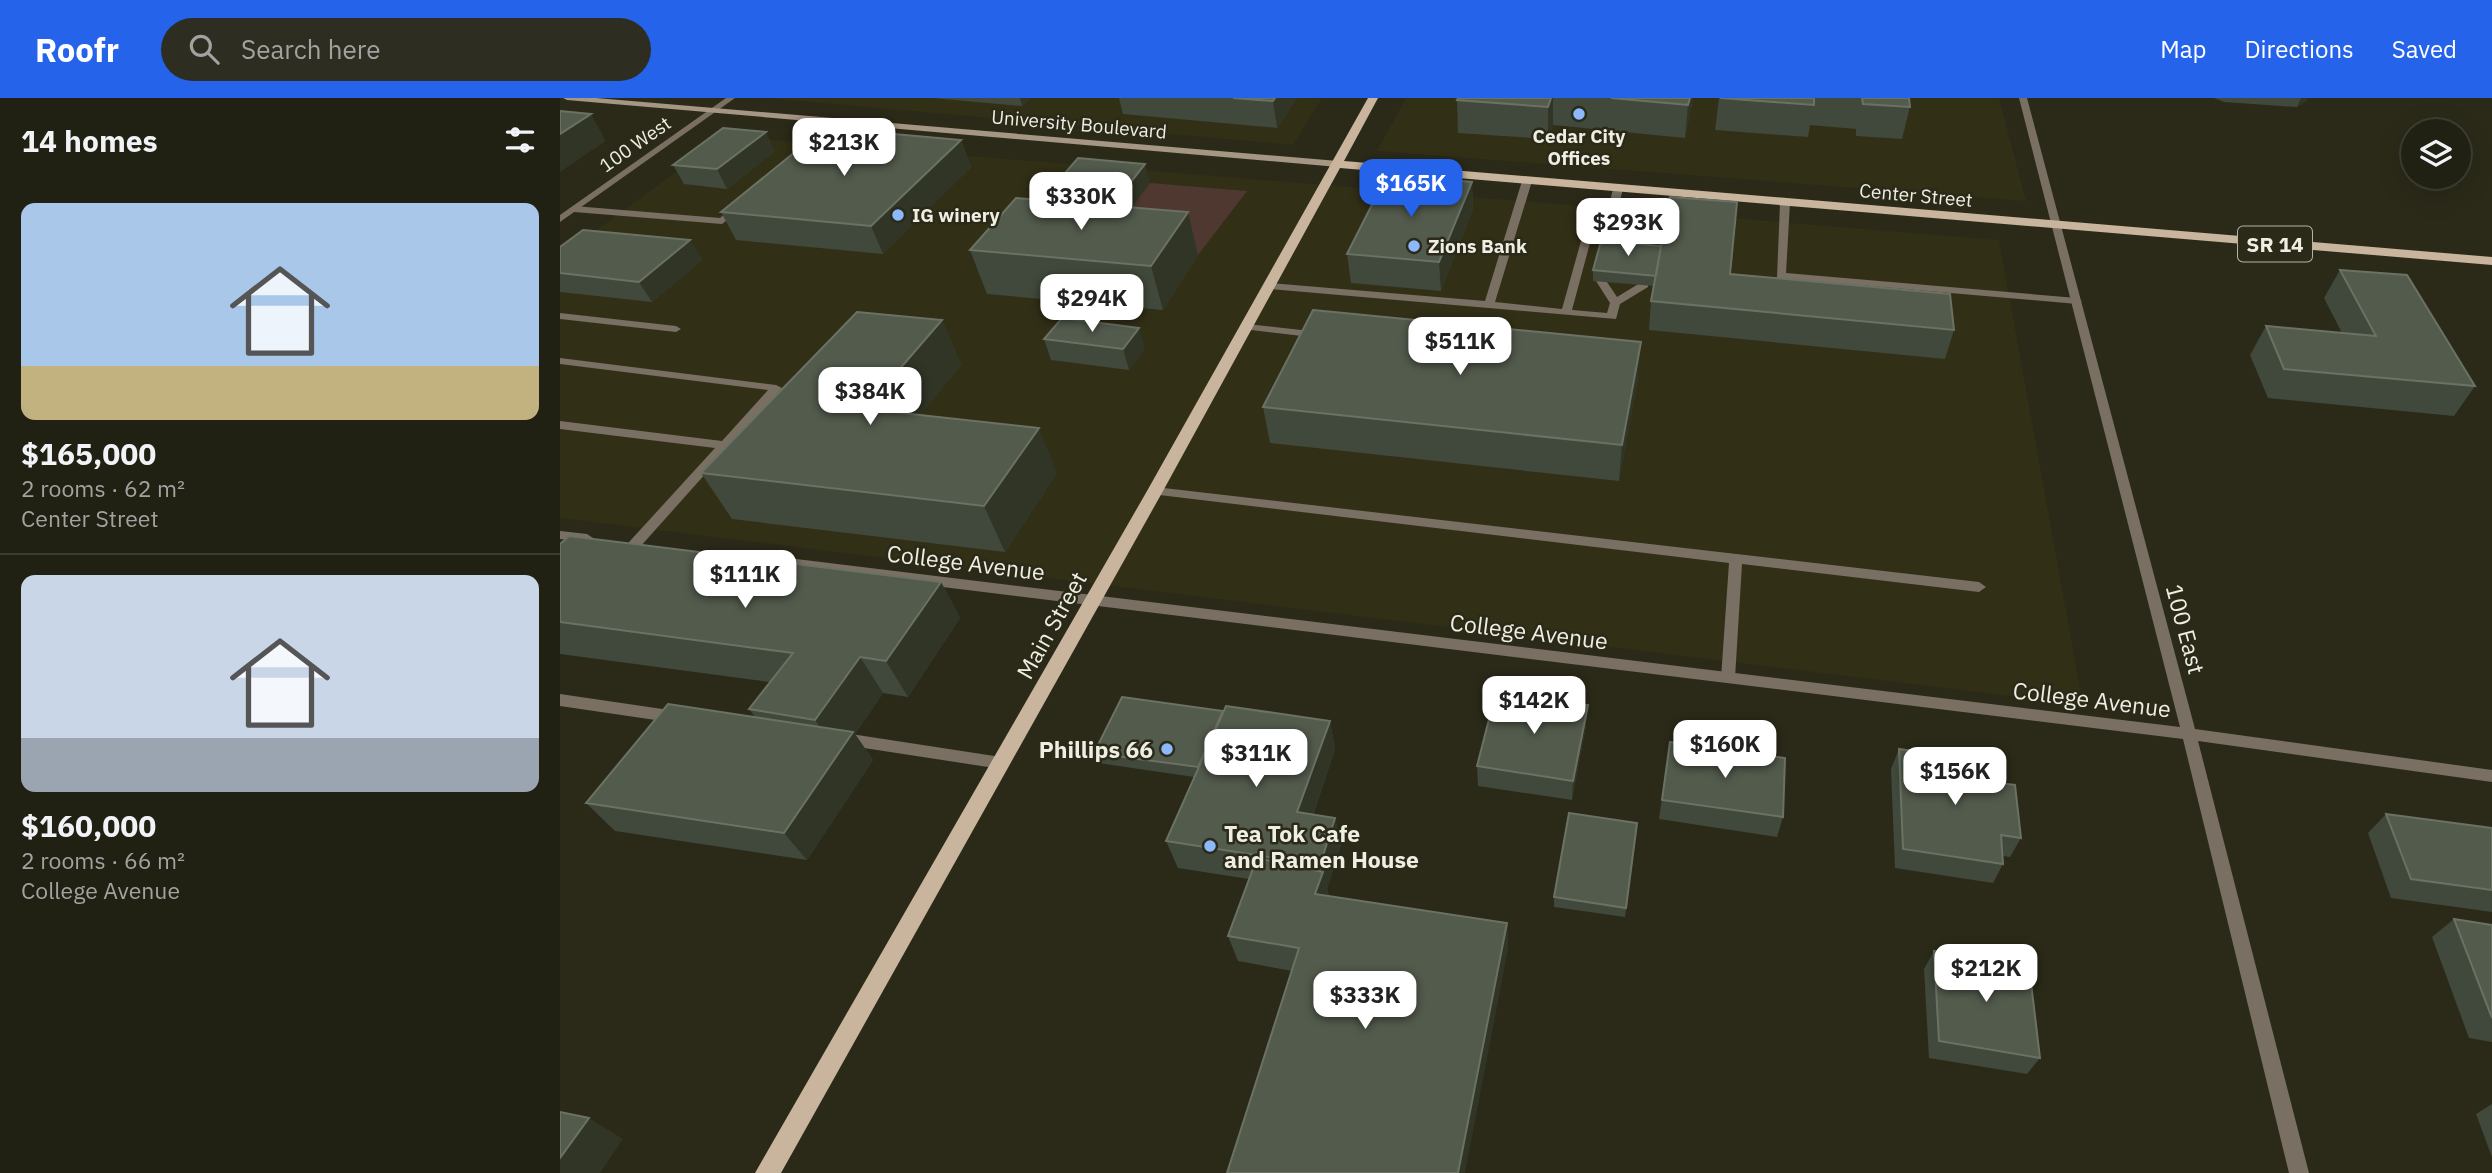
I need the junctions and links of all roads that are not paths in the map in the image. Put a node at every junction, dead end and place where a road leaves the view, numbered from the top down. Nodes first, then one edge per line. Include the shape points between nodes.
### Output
1 (567, 98) edge
2 (731, 98) edge
3 (1373, 98) edge
4 (2023, 98) edge
5 (713, 111) junction
6 (842, 122) junction
7 (792, 163) edge
8 (1338, 164) junction
9 (1527, 181) junction
10 (1618, 188) junction
11 (752, 196) edge
12 (1785, 203) junction
13 (574, 209) junction
14 (560, 219) edge
15 (2058, 226) junction
16 (1606, 236) junction
17 (1607, 251) edge
18 (1626, 253) edge
19 (1647, 255) edge
20 (2492, 261) edge
21 (1601, 281) edge
22 (1622, 283) edge
23 (1644, 285) edge
24 (1270, 286) junction
25 (2077, 301) junction
26 (1615, 303) junction
27 (1489, 305) junction
28 (1566, 313) junction
29 (560, 316) edge
30 (1247, 327) junction
31 (676, 329) dead end
32 (1330, 336) edge
33 (560, 361) edge
34 (560, 425) edge
35 (725, 445) junction
36 (1155, 491) junction
37 (560, 535) edge
38 (1736, 559) junction
39 (779, 562) edge
40 (1979, 587) dead end
41 (1093, 600) junction
42 (1728, 678) junction
43 (560, 700) edge
44 (693, 719) edge
45 (2189, 734) junction
46 (850, 740) edge
47 (1001, 763) junction
48 (2492, 776) edge
49 (766, 1173) edge
50 (2299, 1173) edge

1 - 5 main road, University Boulevard
2 - 5 street, 100 West
3 - 8 main road, Main Street
4 - 15 street, 100 East
5 - 6 main road, University Boulevard
5 - 13 street, 100 West
6 - 7 street
6 - 8 main road, University Boulevard
8 - 9 main road, Center Street / SR 14
8 - 24 main road, Main Street
9 - 10 main road, Center Street / SR 14
9 - 27 street
10 - 12 main road, Center Street / SR 14
10 - 16 street
11 - 13 street via 723,221
12 - 15 main road, Center Street / SR 14
12 - 25 street via 1781,276
13 - 14 street, 100 West
15 - 20 main road, Center Street / SR 14
15 - 25 street, 100 East
16 - 17 street
16 - 18 street
16 - 19 street
16 - 28 street via 1586,241
21 - 26 street
22 - 26 street
23 - 26 street
24 - 27 street
24 - 30 main road, Main Street
25 - 45 street, 100 East
26 - 28 street via 1612,317
27 - 28 street
29 - 31 street
30 - 32 street
30 - 36 main road, Main Street
33 - 35 street via 776,388
34 - 35 street
35 - 37 street via 641,545
36 - 38 street
36 - 41 main road, Main Street
38 - 40 street
38 - 42 street
39 - 41 street, College Avenue
41 - 42 street, College Avenue
41 - 47 main road, Main Street
42 - 45 street, College Avenue
43 - 44 street
45 - 48 street, College Avenue
45 - 50 street, 100 East
46 - 47 street
47 - 49 main road, Main Street

